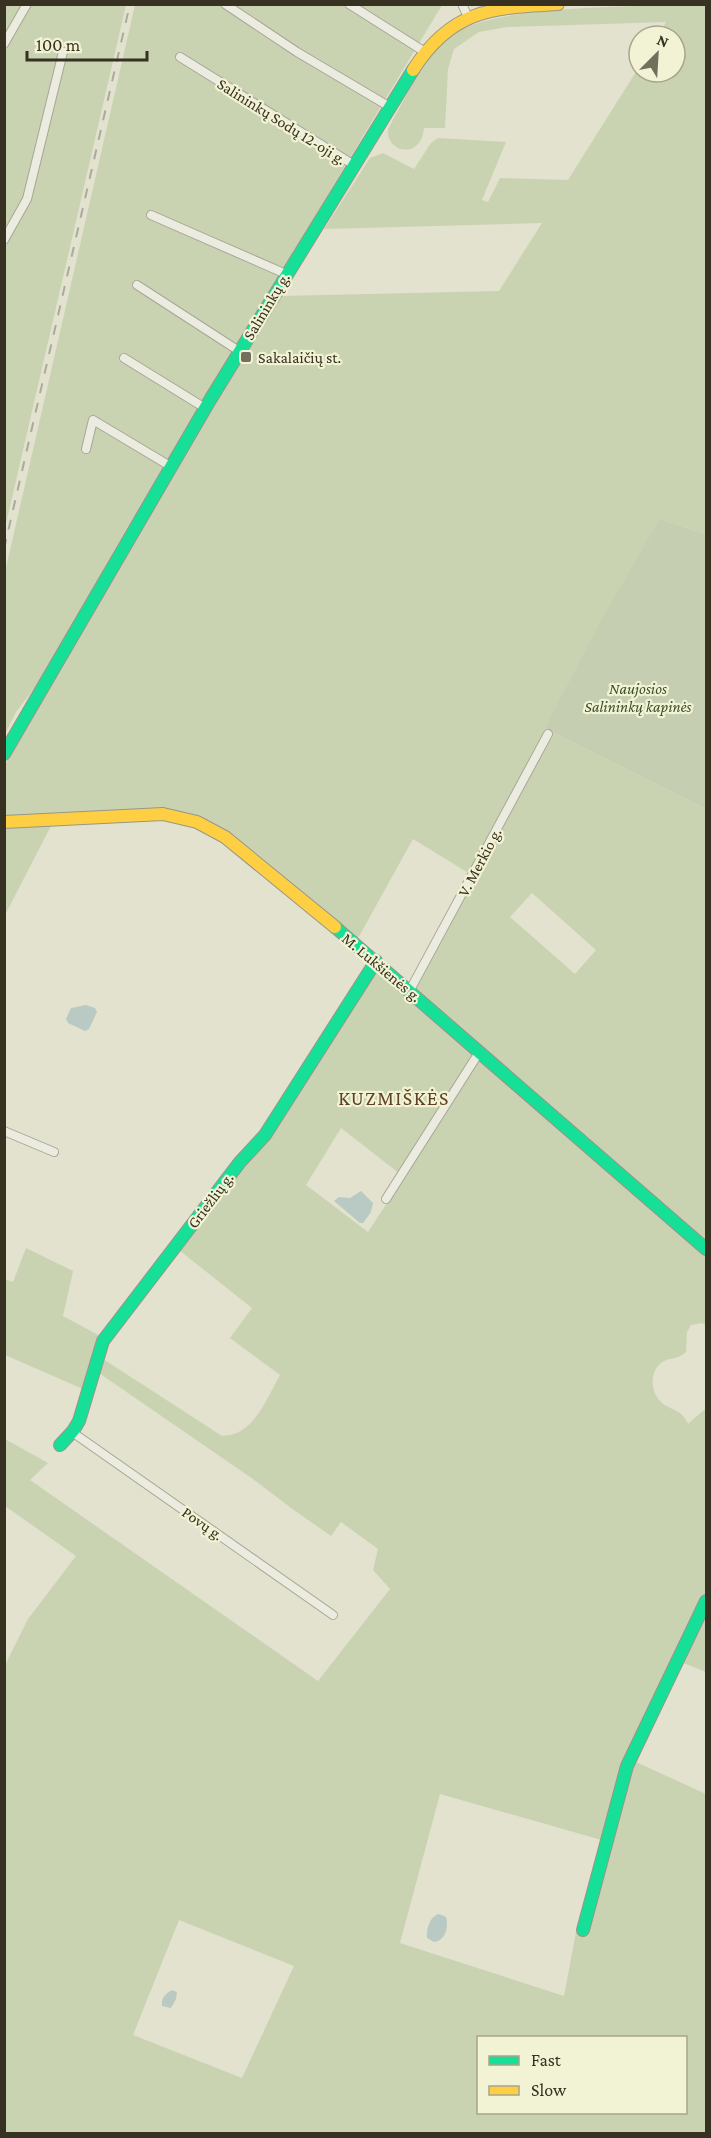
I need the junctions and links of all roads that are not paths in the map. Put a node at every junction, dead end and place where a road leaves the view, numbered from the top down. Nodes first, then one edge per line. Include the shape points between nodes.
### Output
1 (27, 4) edge
2 (225, 4) edge
3 (349, 4) edge
4 (462, 4) edge
5 (558, 4) edge
6 (468, 17) junction
7 (4, 44) edge
8 (63, 52) dead end
9 (425, 52) junction
10 (180, 57) dead end
11 (390, 107) junction
12 (354, 165) junction
13 (151, 215) dead end
14 (4, 240) edge
15 (286, 274) junction
16 (136, 285) dead end
17 (239, 351) junction
18 (124, 358) dead end
19 (205, 408) junction
20 (86, 449) dead end
21 (170, 466) junction
22 (548, 734) dead end
23 (4, 754) edge
24 (4, 822) edge
25 (376, 961) junction
26 (410, 990) junction
27 (480, 1051) junction
28 (4, 1131) edge
29 (54, 1152) dead end
30 (386, 1199) dead end
31 (706, 1249) edge
32 (72, 1432) junction
33 (60, 1445) dead end
34 (706, 1601) edge
35 (333, 1615) dead end
36 (583, 1930) dead end

1 - 7 street
2 - 11 street
3 - 9 street
4 - 6 street
5 - 6 street, Salininkų g. via 498,9
6 - 9 street, Salininkų g. via 444,32
8 - 14 street via 27,199
9 - 11 street, Salininkų g.
10 - 12 street, Salininkų Sodų 12-oji g.
11 - 12 street, Salininkų g.
12 - 15 street, Salininkų g.
13 - 15 street
15 - 17 street, Salininkų g.
16 - 17 street
17 - 19 street, Salininkų g.
18 - 19 street
19 - 21 street, Salininkų g.
20 - 21 street via 93,420
21 - 23 street, Salininkų g.
22 - 26 street, V. Merkio g.
24 - 25 street, M. Lukšienės g. via 164,814 197,822 225,837
25 - 26 street, M. Lukšienės g.
25 - 32 street, Griežlių g. via 265,1135 238,1163 103,1341 84,1408
26 - 27 street, M. Lukšienės g.
27 - 30 street
27 - 31 street, M. Lukšienės g.
28 - 29 street
32 - 33 street, Griežlių g.
32 - 35 street, Povų g.
34 - 36 street via 627,1766

